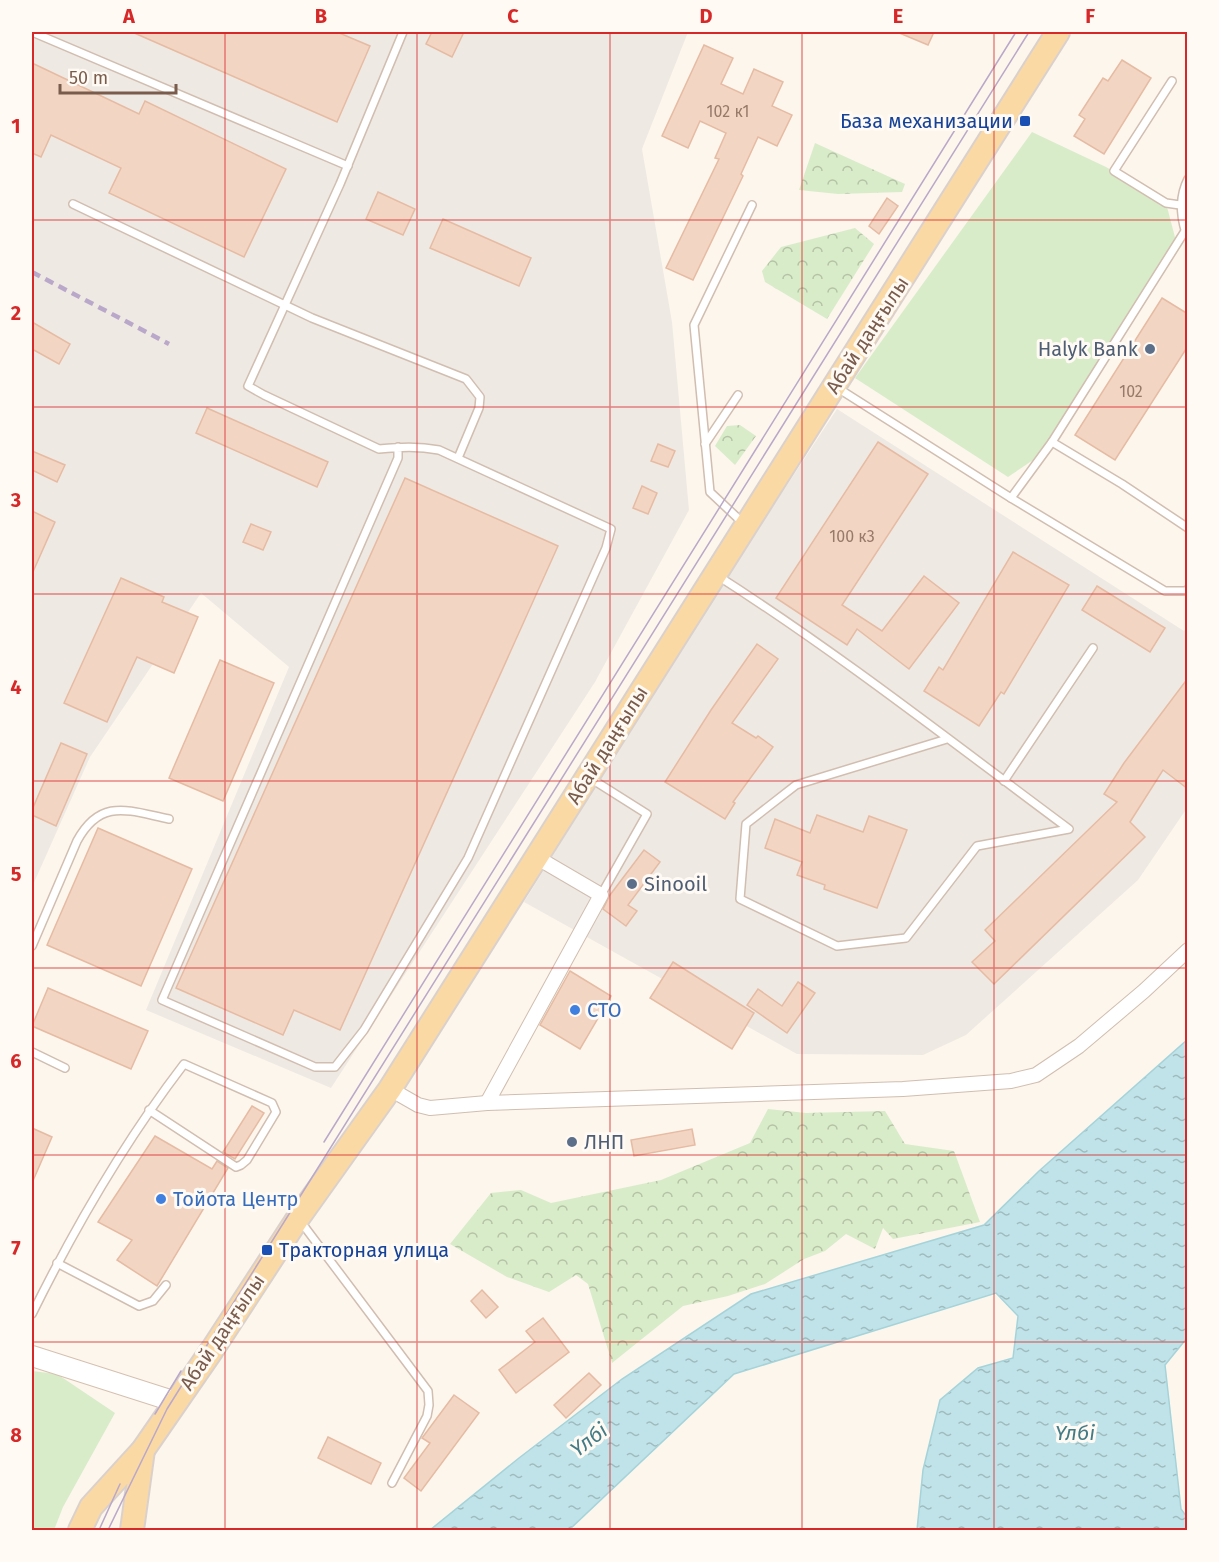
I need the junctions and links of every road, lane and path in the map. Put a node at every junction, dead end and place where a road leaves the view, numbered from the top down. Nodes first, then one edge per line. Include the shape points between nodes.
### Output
1 (32, 32) edge
2 (403, 32) edge
3 (1058, 32) edge
4 (1172, 81) dead end
5 (348, 166) junction
6 (1188, 179) edge
7 (73, 204) dead end
8 (752, 205) dead end
9 (1180, 206) junction
10 (1186, 233) edge
11 (285, 306) junction
12 (834, 386) junction
13 (738, 395) dead end
14 (1052, 442) junction
15 (705, 444) junction
16 (398, 447) junction
17 (458, 458) junction
18 (1011, 498) junction
19 (745, 526) junction
20 (1188, 528) edge
21 (715, 574) junction
22 (1188, 589) edge
23 (1093, 648) dead end
24 (947, 739) junction
25 (588, 776) junction
26 (1004, 781) junction
27 (169, 819) dead end
28 (536, 857) junction
29 (601, 895) junction
30 (32, 946) edge
31 (1188, 950) edge
32 (32, 1052) edge
33 (65, 1068) dead end
34 (390, 1089) junction
35 (487, 1103) junction
36 (149, 1110) junction
37 (298, 1218) junction
38 (57, 1263) junction
39 (166, 1285) dead end
40 (32, 1314) edge
41 (32, 1356) edge
42 (176, 1402) junction
43 (142, 1450) junction
44 (392, 1483) dead end
45 (80, 1530) edge
46 (132, 1530) edge

1 - 5 lane
2 - 5 lane
3 - 12 main road, Абай даңғылы
4 - 9 lane via 1114,171 1166,203
5 - 11 lane
6 - 9 lane
7 - 11 lane
8 - 15 lane via 694,325
9 - 10 lane
10 - 14 lane
11 - 16 lane via 248,386 379,449
11 - 17 lane via 466,379 480,397 479,408
12 - 18 lane
12 - 19 main road, Абай даңғылы
13 - 15 lane
14 - 18 lane
14 - 20 lane
15 - 19 lane via 710,492
16 - 17 lane via 439,450
16 - 17 lane via 399,458 162,1000 315,1067 335,1067 364,1030 468,858 611,530
18 - 22 lane via 1165,591
19 - 21 main road, Абай даңғылы
21 - 24 lane via 786,620
21 - 25 main road, Абай даңғылы
23 - 26 lane
24 - 26 lane
24 - 26 lane via 796,785 746,824 740,899 837,945 906,938 977,846 1070,829
25 - 28 main road, Абай даңғылы
25 - 29 lane via 646,814
27 - 30 lane via 119,808 93,818 84,828
28 - 29 street
28 - 34 main road, Абай даңғылы
29 - 35 street
31 - 35 street via 1079,1046 1036,1075 1011,1081 903,1089
32 - 33 lane
34 - 35 street via 430,1108
34 - 37 main road, Абай даңғылы
36 - 36 lane via 184,1064 265,1099 276,1112 247,1160 236,1167
36 - 38 lane
37 - 42 main road, Абай даңғылы
37 - 44 lane via 428,1391 427,1416
38 - 39 lane via 139,1306 153,1302
38 - 40 lane
41 - 42 main road
42 - 43 main road, Абай даңғылы
43 - 45 main road, Абай даңғылы via 91,1508
43 - 46 main road, Абай даңғылы

